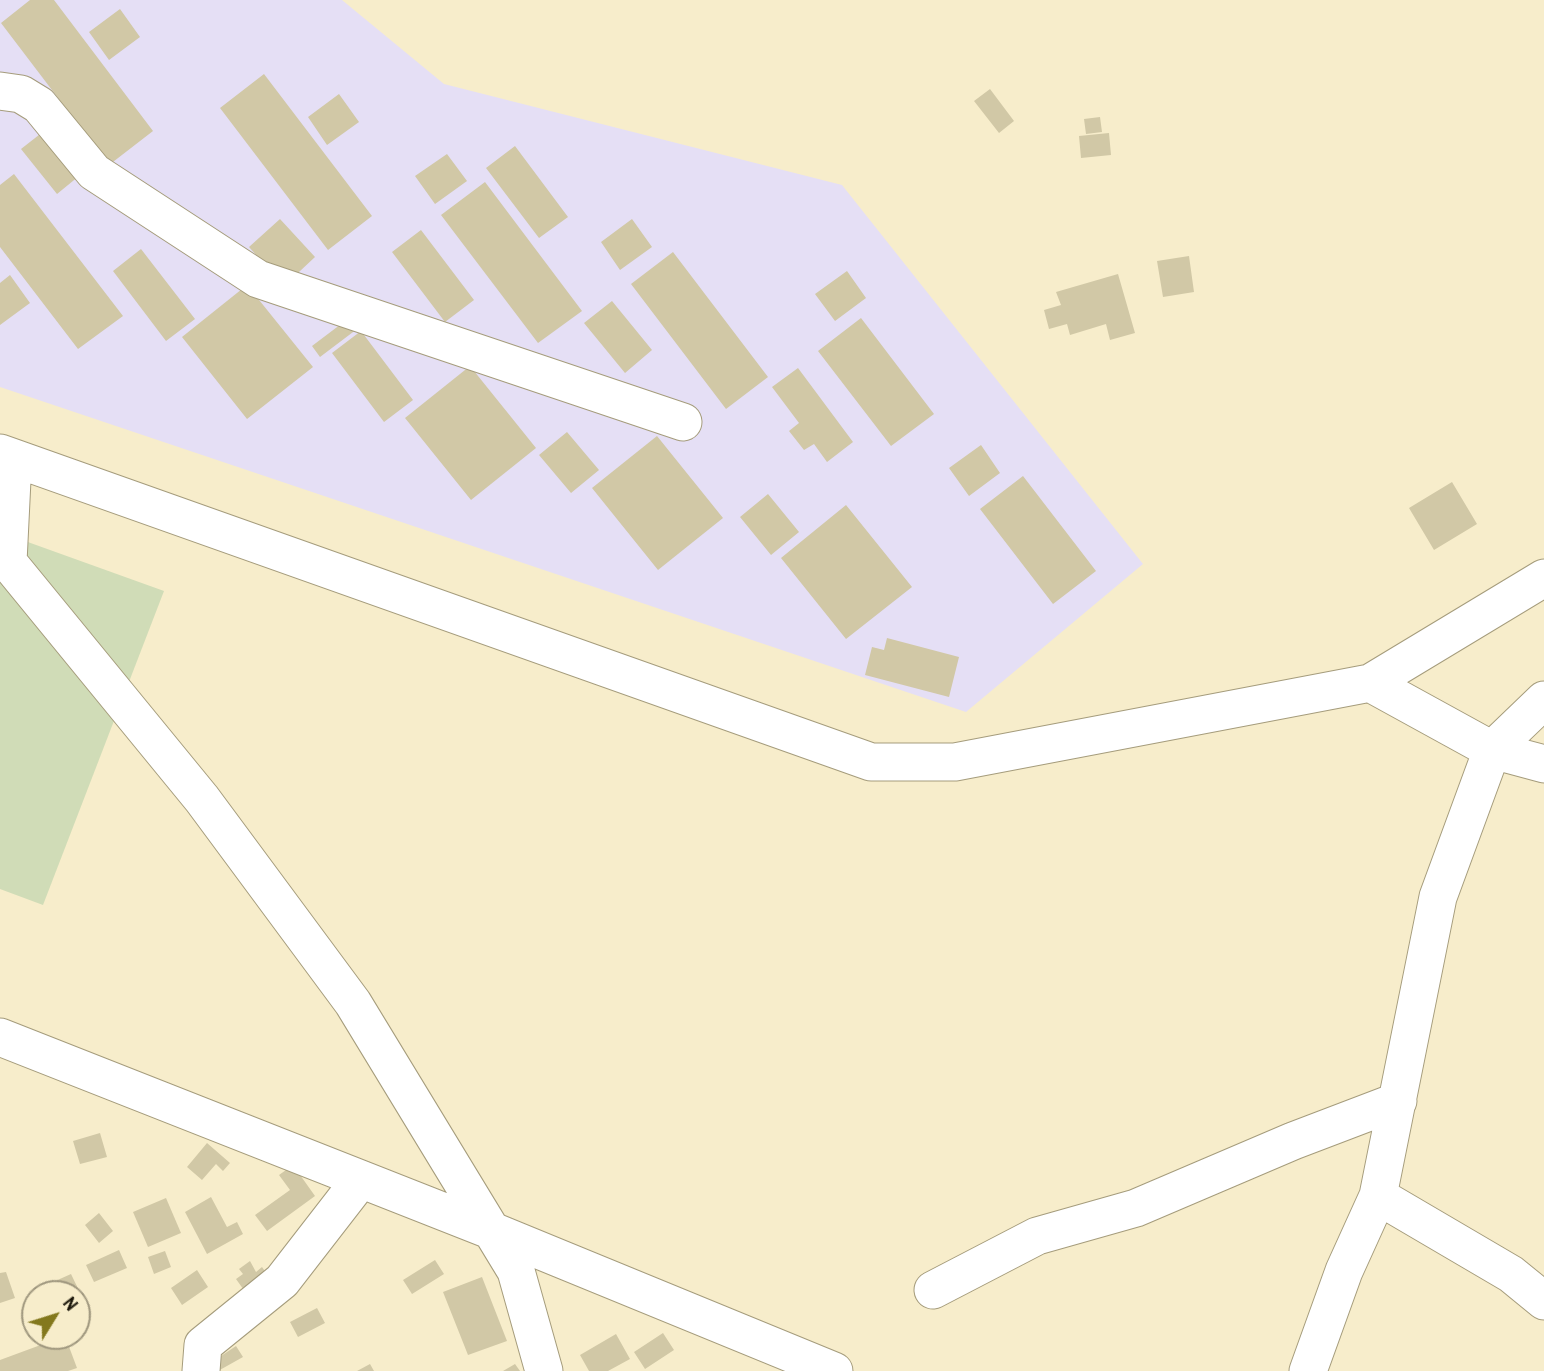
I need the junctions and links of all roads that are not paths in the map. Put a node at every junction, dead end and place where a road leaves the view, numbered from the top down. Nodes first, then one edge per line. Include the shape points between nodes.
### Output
1 (0, 92) edge
2 (682, 422) dead end
3 (7, 456) edge
4 (1544, 578) edge
5 (1370, 683) junction
6 (1544, 700) edge
7 (1492, 750) junction
8 (1544, 764) edge
9 (0, 1037) edge
10 (1398, 1101) junction
11 (361, 1179) junction
12 (1378, 1196) junction
13 (490, 1230) junction
14 (933, 1290) dead end
15 (1544, 1301) edge
16 (809, 1367) edge
17 (201, 1371) edge
18 (544, 1371) edge
19 (1308, 1371) edge

1 - 2 street via 21,94 39,105 94,172 258,279
3 - 5 street via 871,762 955,762
3 - 13 street via 8,562 202,799 353,1003
4 - 5 street
5 - 7 street
6 - 7 street
7 - 8 street
7 - 10 street via 1438,897
9 - 11 street
10 - 12 street
10 - 14 street via 1136,1208 1037,1236
11 - 13 street
11 - 17 street via 282,1281 203,1345
12 - 15 street via 1511,1273
12 - 19 street via 1344,1271
13 - 16 street
13 - 18 street via 516,1271

